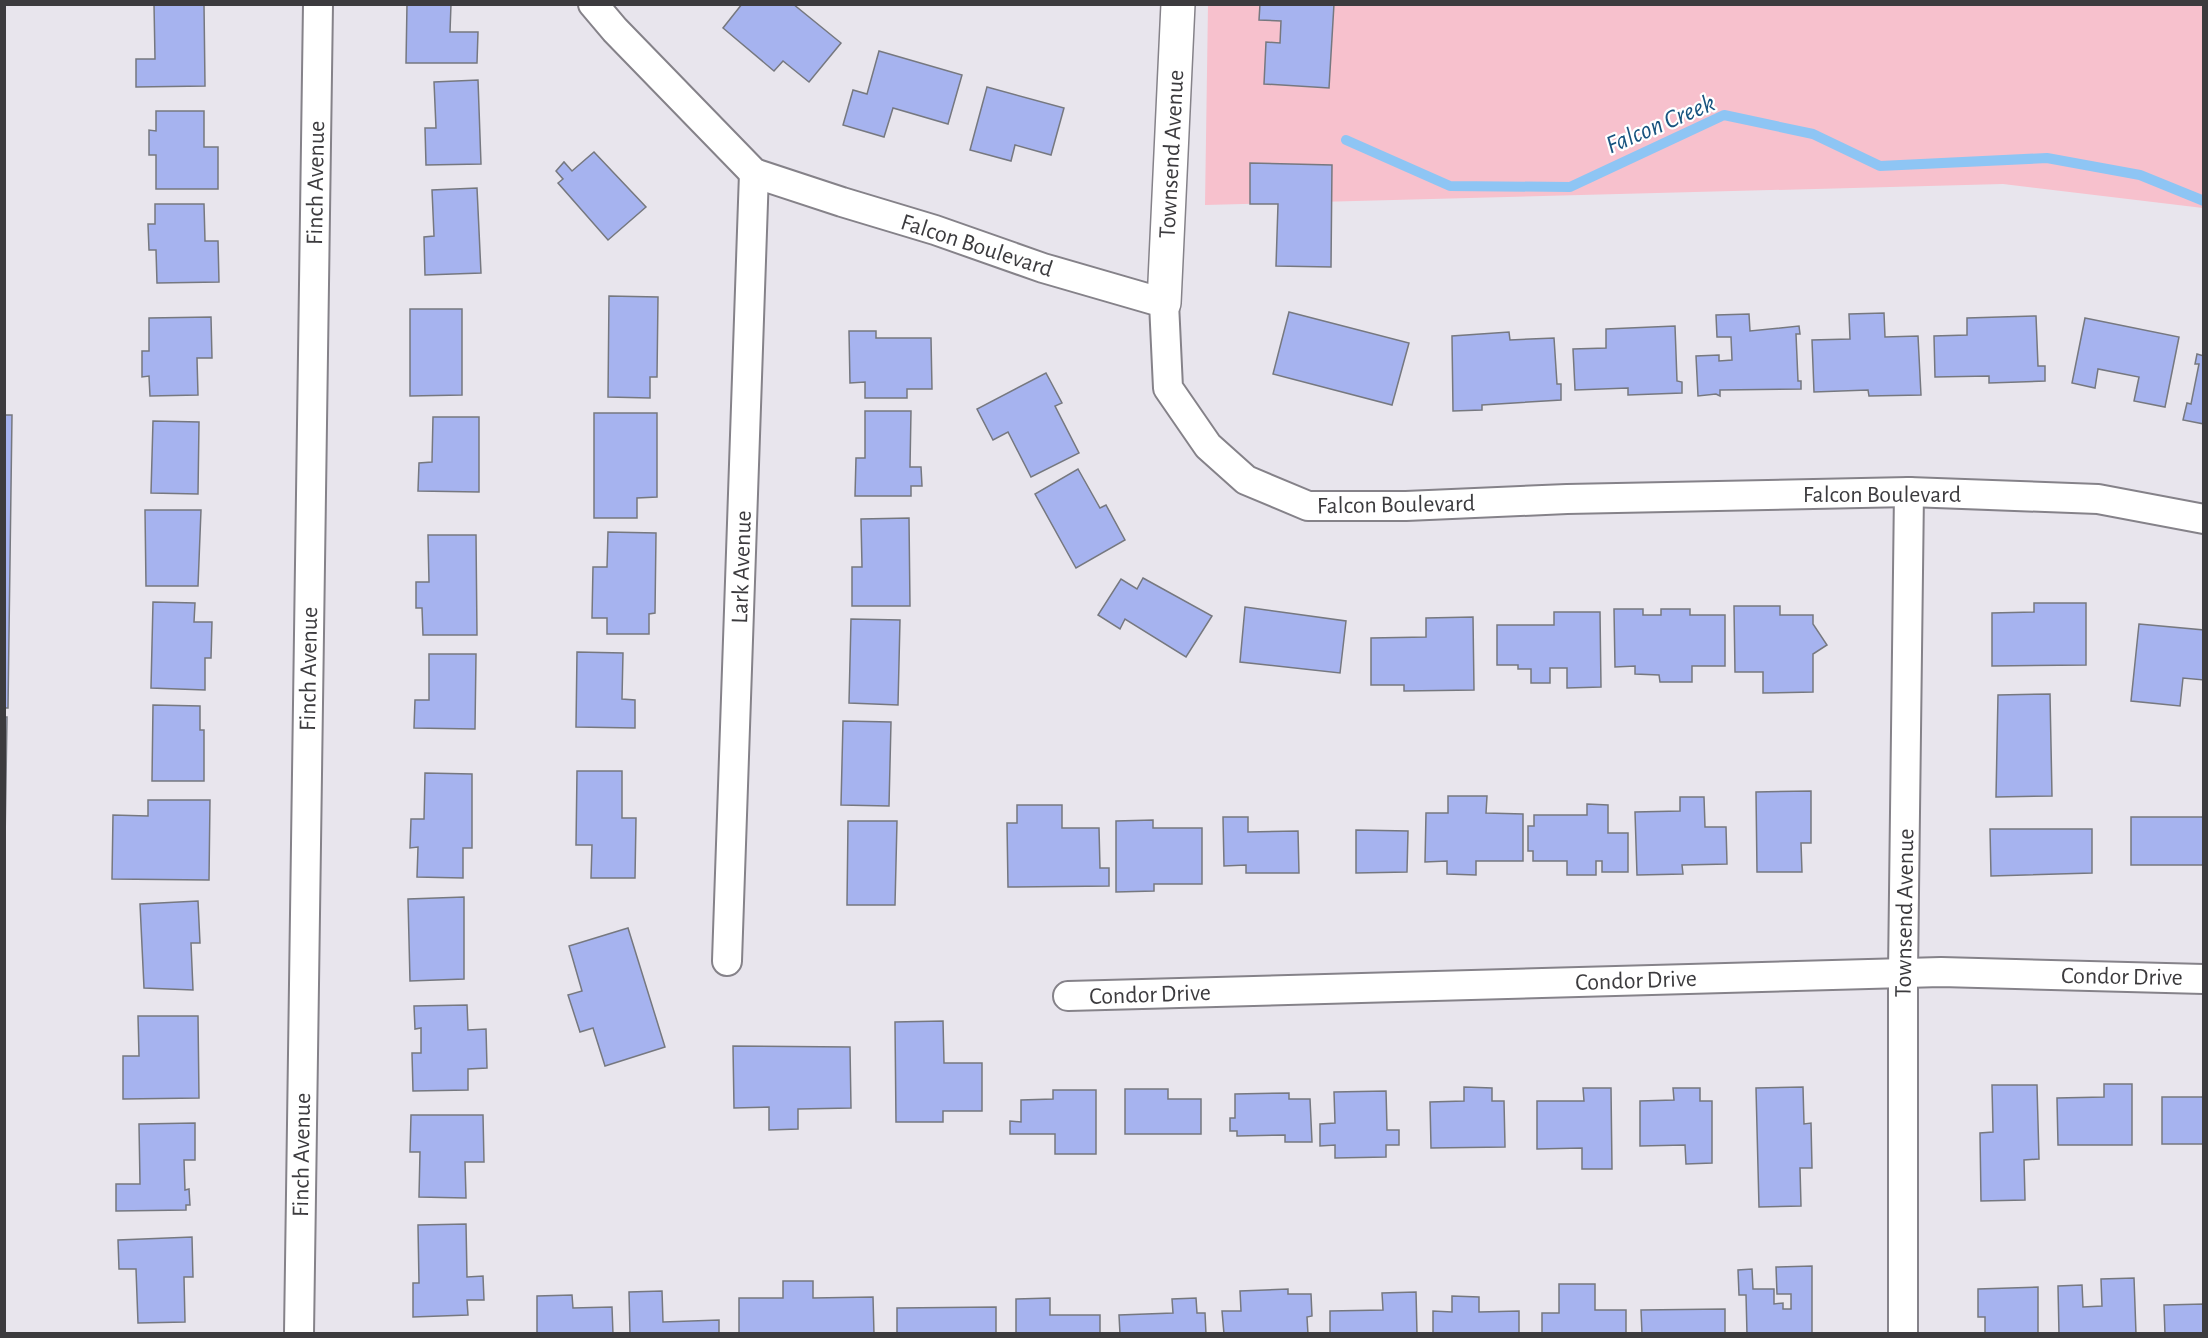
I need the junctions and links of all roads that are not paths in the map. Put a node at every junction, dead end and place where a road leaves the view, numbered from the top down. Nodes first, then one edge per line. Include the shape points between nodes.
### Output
1 (318, 4) edge
2 (593, 4) edge
3 (1178, 4) edge
4 (754, 173) junction
5 (1164, 303) junction
6 (1909, 492) junction
7 (2204, 519) edge
8 (727, 961) dead end
9 (1903, 973) junction
10 (2204, 979) edge
11 (1068, 996) dead end
12 (299, 1334) edge
13 (1903, 1334) edge

1 - 12 street, Finch Avenue
2 - 4 street, Falcon Boulevard
3 - 5 street, Townsend Avenue
4 - 5 street, Falcon Boulevard via 1043,268
4 - 8 street, Lark Avenue
5 - 6 street, Falcon Boulevard via 1168,388 1208,446 1246,480 1308,506
6 - 7 street, Falcon Boulevard via 2098,499
6 - 9 street, Townsend Avenue
9 - 10 street, Condor Drive
9 - 11 street, Condor Drive
9 - 13 street, Townsend Avenue

